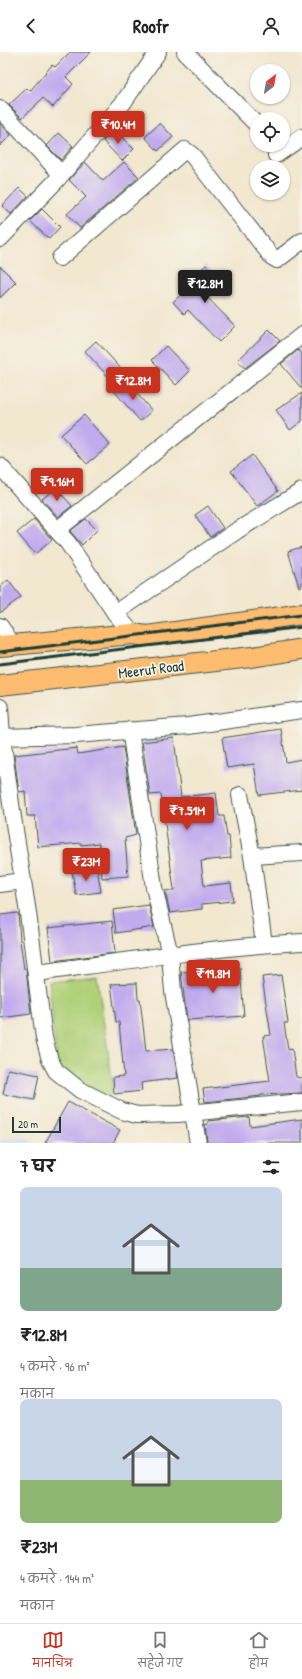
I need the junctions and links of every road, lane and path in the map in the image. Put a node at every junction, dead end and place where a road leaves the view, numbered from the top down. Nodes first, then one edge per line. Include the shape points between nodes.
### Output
1 (158, 52) edge
2 (185, 52) edge
3 (0, 110) edge
4 (250, 118) edge
5 (302, 137) edge
6 (276, 155) dead end
7 (61, 174) junction
8 (0, 239) edge
9 (302, 241) edge
10 (60, 258) dead end
11 (302, 334) edge
12 (0, 466) edge
13 (302, 491) edge
14 (57, 530) junction
15 (116, 613) junction
16 (302, 614) edge
17 (0, 626) edge
18 (133, 634) junction
19 (6, 646) edge
20 (302, 649) edge
21 (0, 685) edge
22 (0, 707) edge
23 (302, 710) edge
24 (130, 730) junction
25 (1, 737) edge
26 (240, 795) dead end
27 (302, 852) edge
28 (252, 856) junction
29 (23, 881) junction
30 (0, 884) edge
31 (302, 942) edge
32 (264, 944) junction
33 (170, 955) junction
34 (37, 973) junction
35 (302, 1102) edge
36 (194, 1113) junction
37 (198, 1143) edge

1 - 7 street via 123,103
2 - 4 street
3 - 7 street
5 - 6 street
7 - 8 street
9 - 10 street via 277,260 272,257 192,155 185,150
11 - 14 street
12 - 14 street
13 - 15 street via 238,530
14 - 15 street
15 - 18 street
16 - 18 main road via 147,636
17 - 19 street
18 - 19 main road
20 - 21 main road, Meerut Road via 252,657
22 - 25 street
23 - 24 street via 188,726
24 - 25 street via 76,735
24 - 33 street via 154,887
25 - 29 street
26 - 28 street
27 - 28 street
28 - 32 street
29 - 30 street
29 - 34 street
31 - 32 street
32 - 33 street
33 - 34 street
33 - 36 street via 173,991
34 - 36 street via 44,1038 56,1071 80,1090 122,1111 137,1115
35 - 36 street
36 - 37 street

